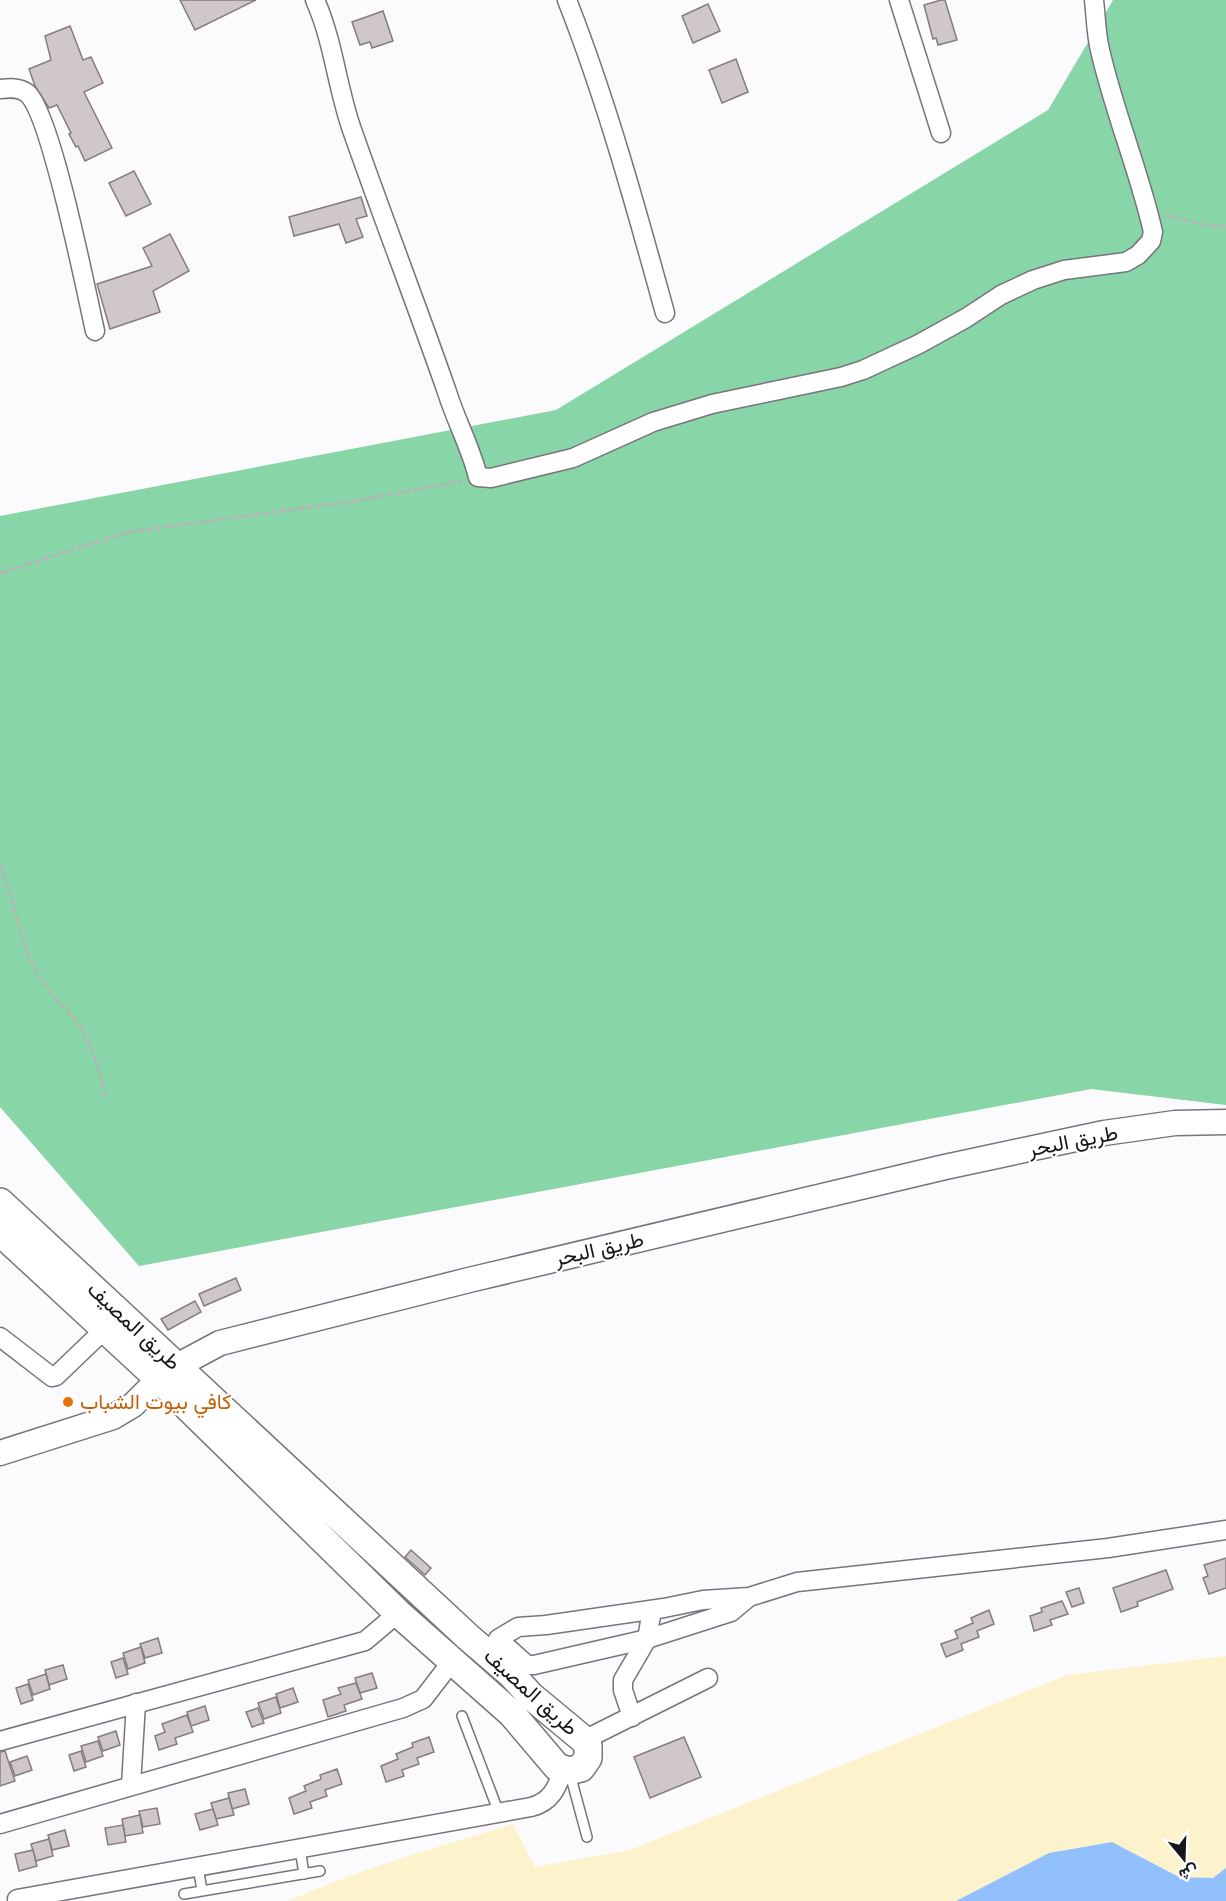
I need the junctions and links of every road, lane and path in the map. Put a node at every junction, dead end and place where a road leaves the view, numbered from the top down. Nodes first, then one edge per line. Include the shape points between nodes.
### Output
1 (315, 0) edge
2 (567, 0) edge
3 (899, 0) edge
4 (1094, 0) edge
5 (0, 89) edge
6 (941, 133) dead end
7 (1149, 213) junction
8 (1226, 227) edge
9 (665, 314) dead end
10 (95, 331) dead end
11 (478, 477) junction
12 (0, 573) edge
13 (0, 865) edge
14 (108, 1100) dead end
15 (1226, 1122) edge
16 (0, 1202) edge
17 (0, 1232) edge
18 (105, 1329) junction
19 (0, 1336) edge
20 (168, 1373) junction
21 (0, 1453) edge
22 (1226, 1530) edge
23 (748, 1597) junction
24 (652, 1610) junction
25 (398, 1613) junction
26 (647, 1639) junction
27 (453, 1660) junction
28 (512, 1674) junction
29 (708, 1678) dead end
30 (490, 1693) junction
31 (136, 1703) junction
32 (522, 1705) junction
33 (462, 1716) dead end
34 (632, 1717) junction
35 (584, 1740) junction
36 (0, 1741) edge
37 (566, 1771) junction
38 (131, 1785) junction
39 (499, 1813) junction
40 (0, 1824) edge
41 (587, 1837) dead end
42 (300, 1848) junction
43 (198, 1866) junction
44 (320, 1871) dead end
45 (304, 1874) junction
46 (202, 1890) junction
47 (184, 1894) dead end
48 (17, 1899) dead end

1 - 11 street via 350,124
2 - 9 street via 632,192
3 - 6 street
4 - 7 street via 1108,85
5 - 10 street via 16,88 27,93 40,115 64,197
7 - 8 path
7 - 11 street via 1151,241 1126,262 1064,270 1033,280 864,370 712,404 653,422 573,458 491,478
11 - 12 path via 349,502 129,532
13 - 14 path via 40,978 78,1023
15 - 20 street, طريق البحر via 1176,1123 1104,1133 945,1167 220,1343
16 - 20 main road, طريق المصيف
17 - 18 main road, طريق المصيف
18 - 19 street via 52,1377
18 - 20 main road, طريق المصيف
20 - 21 street, طريق البحر via 113,1417
20 - 25 main road, طريق المصيف
20 - 28 main road, طريق المصيف
22 - 23 street via 1108,1548 797,1582
23 - 24 street via 703,1600
23 - 26 street via 731,1612
24 - 26 street
24 - 26 street via 518,1627 498,1639 530,1665
25 - 27 main road, طريق المصيف
25 - 31 street via 365,1641
26 - 34 street via 623,1680
27 - 30 main road, طريق المصيف
27 - 38 street via 423,1699 410,1705
28 - 30 main road
28 - 32 main road, طريق المصيف
29 - 34 street
30 - 32 main road, طريق المصيف
31 - 36 street
31 - 38 street
32 - 35 main road, طريق المصيف
32 - 37 main road, طريق المصيف via 557,1767
33 - 39 lane
34 - 35 street
35 - 37 main road, طريق المصيف via 588,1758 581,1768
37 - 39 street via 545,1802
37 - 41 lane
38 - 40 street
39 - 42 street
42 - 43 street
42 - 45 lane
43 - 46 lane
43 - 48 street
44 - 45 lane
45 - 46 lane
46 - 47 lane

